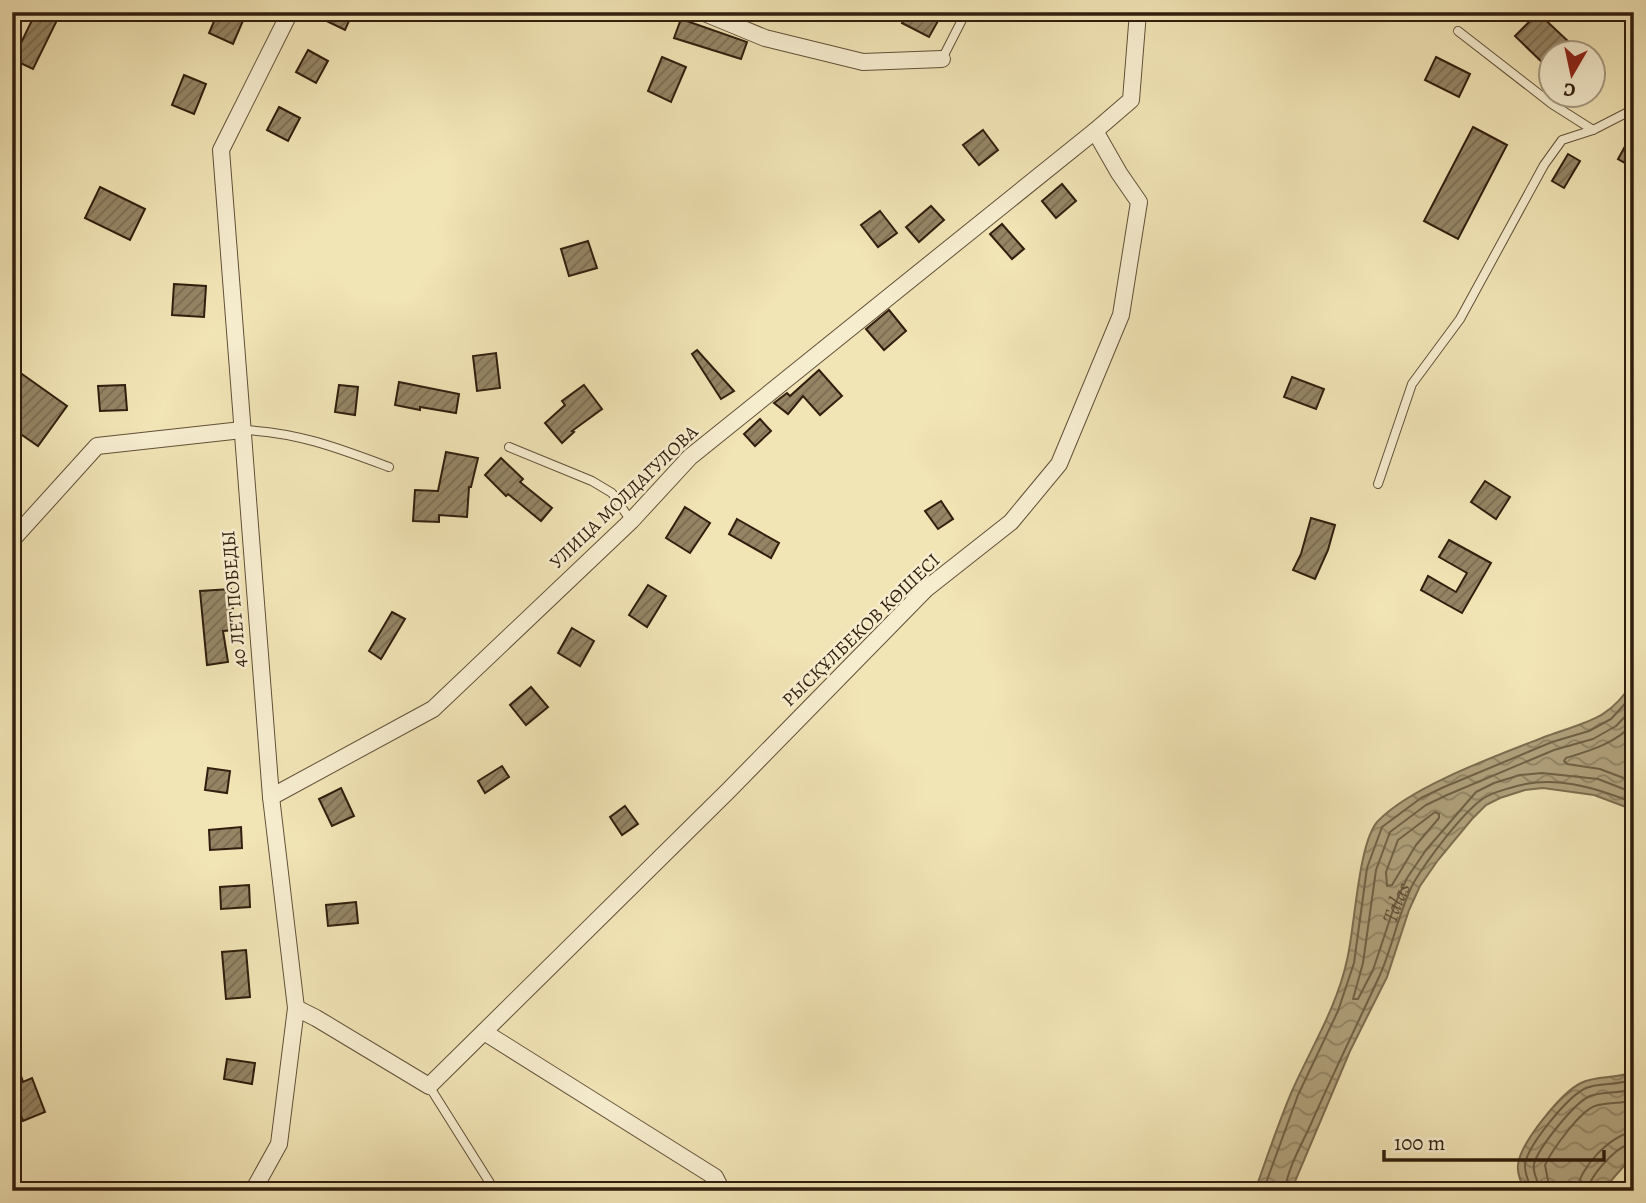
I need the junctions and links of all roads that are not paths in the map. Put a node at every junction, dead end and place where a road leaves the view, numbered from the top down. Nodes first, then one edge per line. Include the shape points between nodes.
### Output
1 (290, 12) edge
2 (702, 12) edge
3 (966, 12) edge
4 (1138, 12) edge
5 (1458, 31) dead end
6 (942, 59) joint
7 (1634, 110) edge
8 (1592, 130) junction
9 (1095, 131) junction
10 (242, 430) junction
11 (509, 447) dead end
12 (389, 467) dead end
13 (1378, 484) dead end
14 (631, 521) junction
15 (12, 540) edge
16 (271, 797) junction
17 (296, 1008) junction
18 (484, 1032) junction
19 (429, 1086) junction
20 (253, 1191) edge
21 (495, 1191) edge
22 (722, 1191) edge

1 - 10 street, 40 ЛЕТ ПОБЕДЫ via 220,150
2 - 6 street via 765,38 863,62
3 - 6 lane
4 - 9 street via 1131,100
5 - 8 lane
7 - 8 lane
8 - 13 lane via 1562,140 1544,165 1460,319 1412,384
9 - 14 street, УЛИЦА МОЛДАГУЛОВА via 690,457
9 - 18 street, РЫСҚҰЛБЕКОВ КӨШЕСІ via 1139,202 1121,315 1059,464 1011,522 926,589
10 - 12 lane via 287,434
10 - 15 street via 97,446
10 - 16 street, 40 ЛЕТ ПОБЕДЫ
11 - 14 lane via 612,493
14 - 16 street, УЛИЦА МОЛДАГУЛОВА via 433,709
16 - 17 street, 40 ЛЕТ ПОБЕДЫ
17 - 19 street
17 - 20 street, 40 ЛЕТ ПОБЕДЫ via 279,1144
18 - 19 street, РЫСҚҰЛБЕКОВ КӨШЕСІ
18 - 22 street via 715,1177
19 - 21 lane

